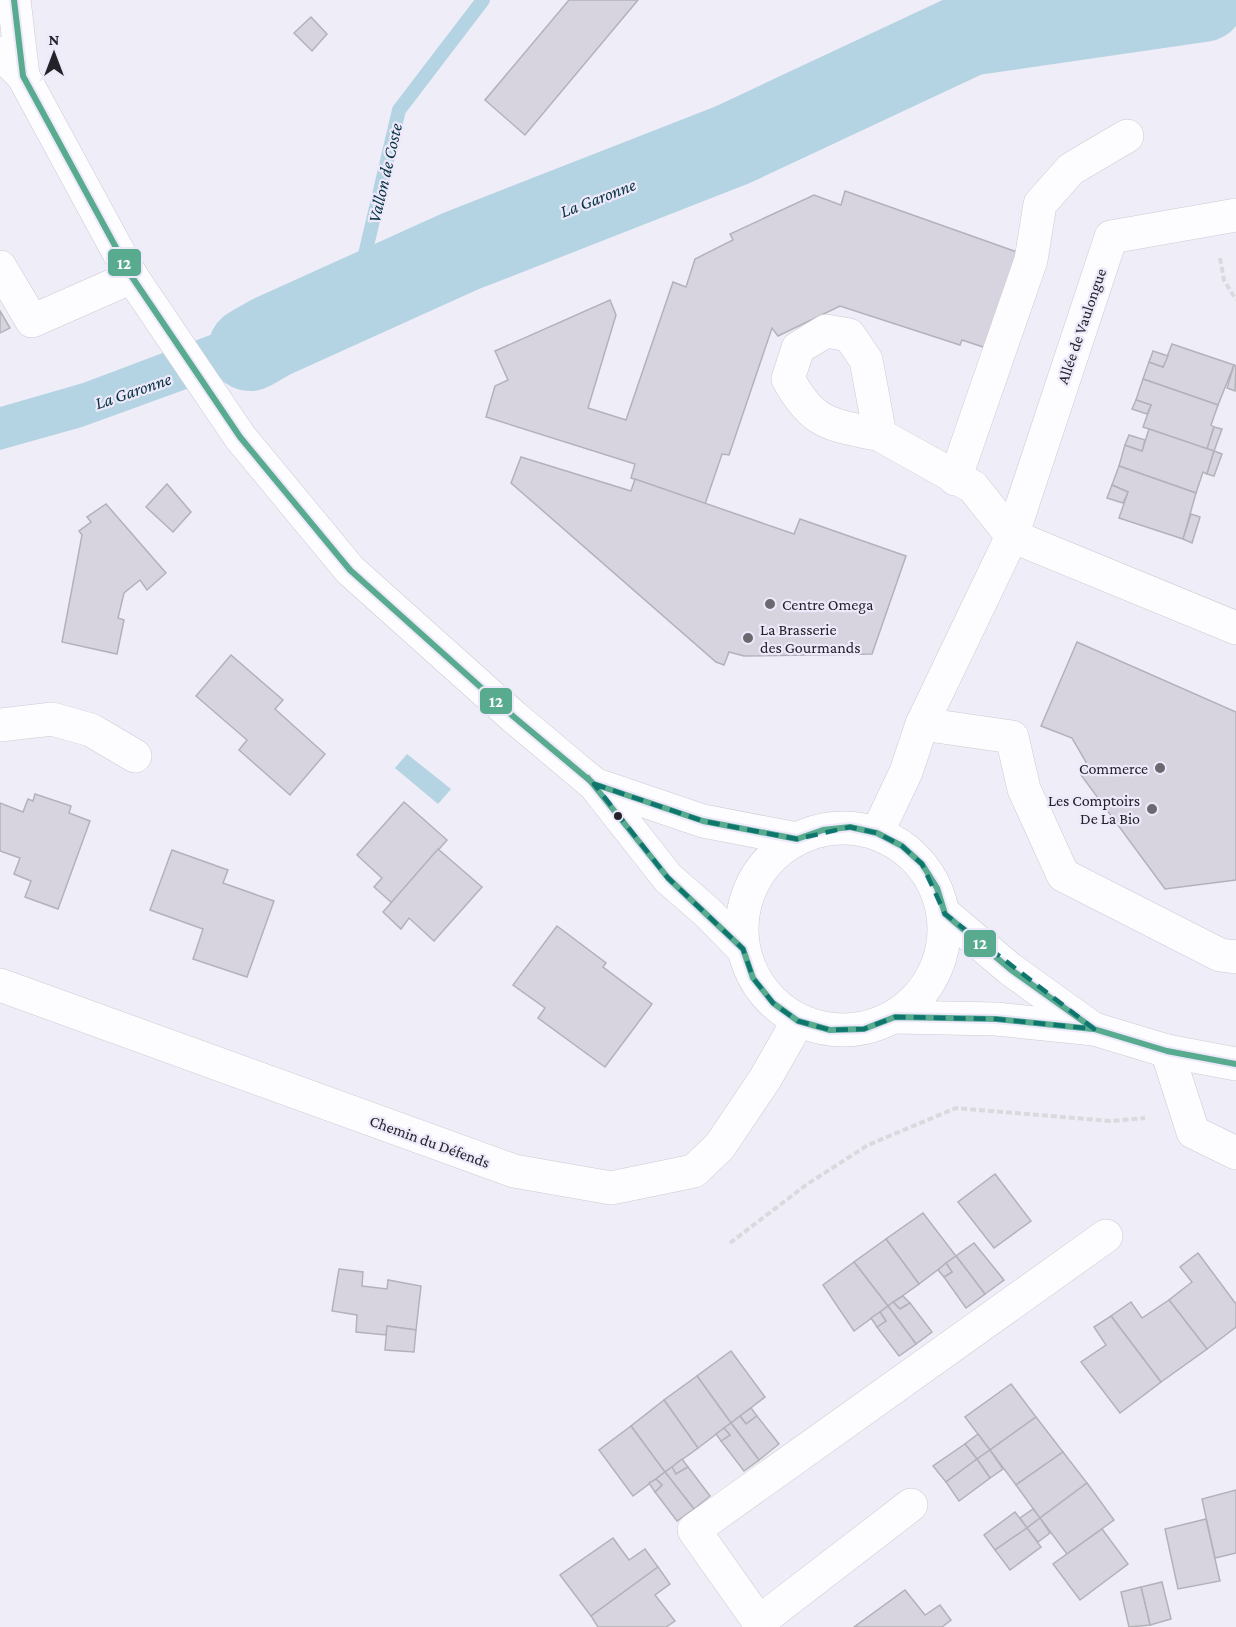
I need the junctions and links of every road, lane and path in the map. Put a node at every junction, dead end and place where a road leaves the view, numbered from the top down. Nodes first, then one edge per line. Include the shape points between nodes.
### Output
1 (14, 0) edge
2 (0, 53) edge
3 (24, 76) junction
4 (1127, 136) dead end
5 (1236, 215) edge
6 (0, 267) edge
7 (132, 277) junction
8 (880, 435) dead end
9 (955, 479) junction
10 (1012, 536) junction
11 (1236, 628) edge
12 (0, 724) edge
13 (922, 724) junction
14 (135, 756) dead end
15 (594, 784) junction
16 (877, 833) junction
17 (797, 839) junction
18 (945, 914) junction
19 (743, 950) junction
20 (1236, 957) edge
21 (0, 985) edge
22 (895, 1017) junction
23 (798, 1021) junction
24 (1094, 1029) junction
25 (1167, 1051) junction
26 (1236, 1064) edge
27 (1185, 1108) junction
28 (1236, 1153) edge
29 (1106, 1236) dead end
30 (730, 1243) dead end
31 (911, 1505) dead end

1 - 3 main road
2 - 3 main road
3 - 7 main road
4 - 9 main road via 1071,169 1040,204 1031,260
5 - 10 main road, Allée de Vaulongue via 1111,237
6 - 7 main road via 33,321
7 - 15 main road via 240,437 350,570
8 - 9 main road
9 - 10 main road via 973,487
10 - 11 main road
10 - 13 main road, Allée de Vaulongue
12 - 14 main road via 52,719 91,730
13 - 16 main road, Allée de Vaulongue via 906,772
13 - 20 main road via 1012,738 1024,789 1063,875 1220,955
15 - 17 main road via 703,821
15 - 19 main road via 668,878
16 - 17 main road via 850,827 823,830
16 - 18 main road via 902,846 922,864 937,888
17 - 19 main road via 770,858 751,885 742,917
18 - 22 main road via 945,944 936,973 919,998
18 - 24 main road via 1010,969
19 - 23 main road via 753,978 773,1003
21 - 23 main road, Chemin du Défends via 514,1172 611,1188 694,1171 720,1146
22 - 23 main road via 864,1029 830,1030
22 - 24 main road via 996,1019
24 - 25 main road
25 - 26 main road
25 - 27 main road
27 - 28 main road via 1192,1132
27 - 30 path via 1110,1121 956,1108 868,1145 806,1185
29 - 31 main road via 694,1530 759,1622

